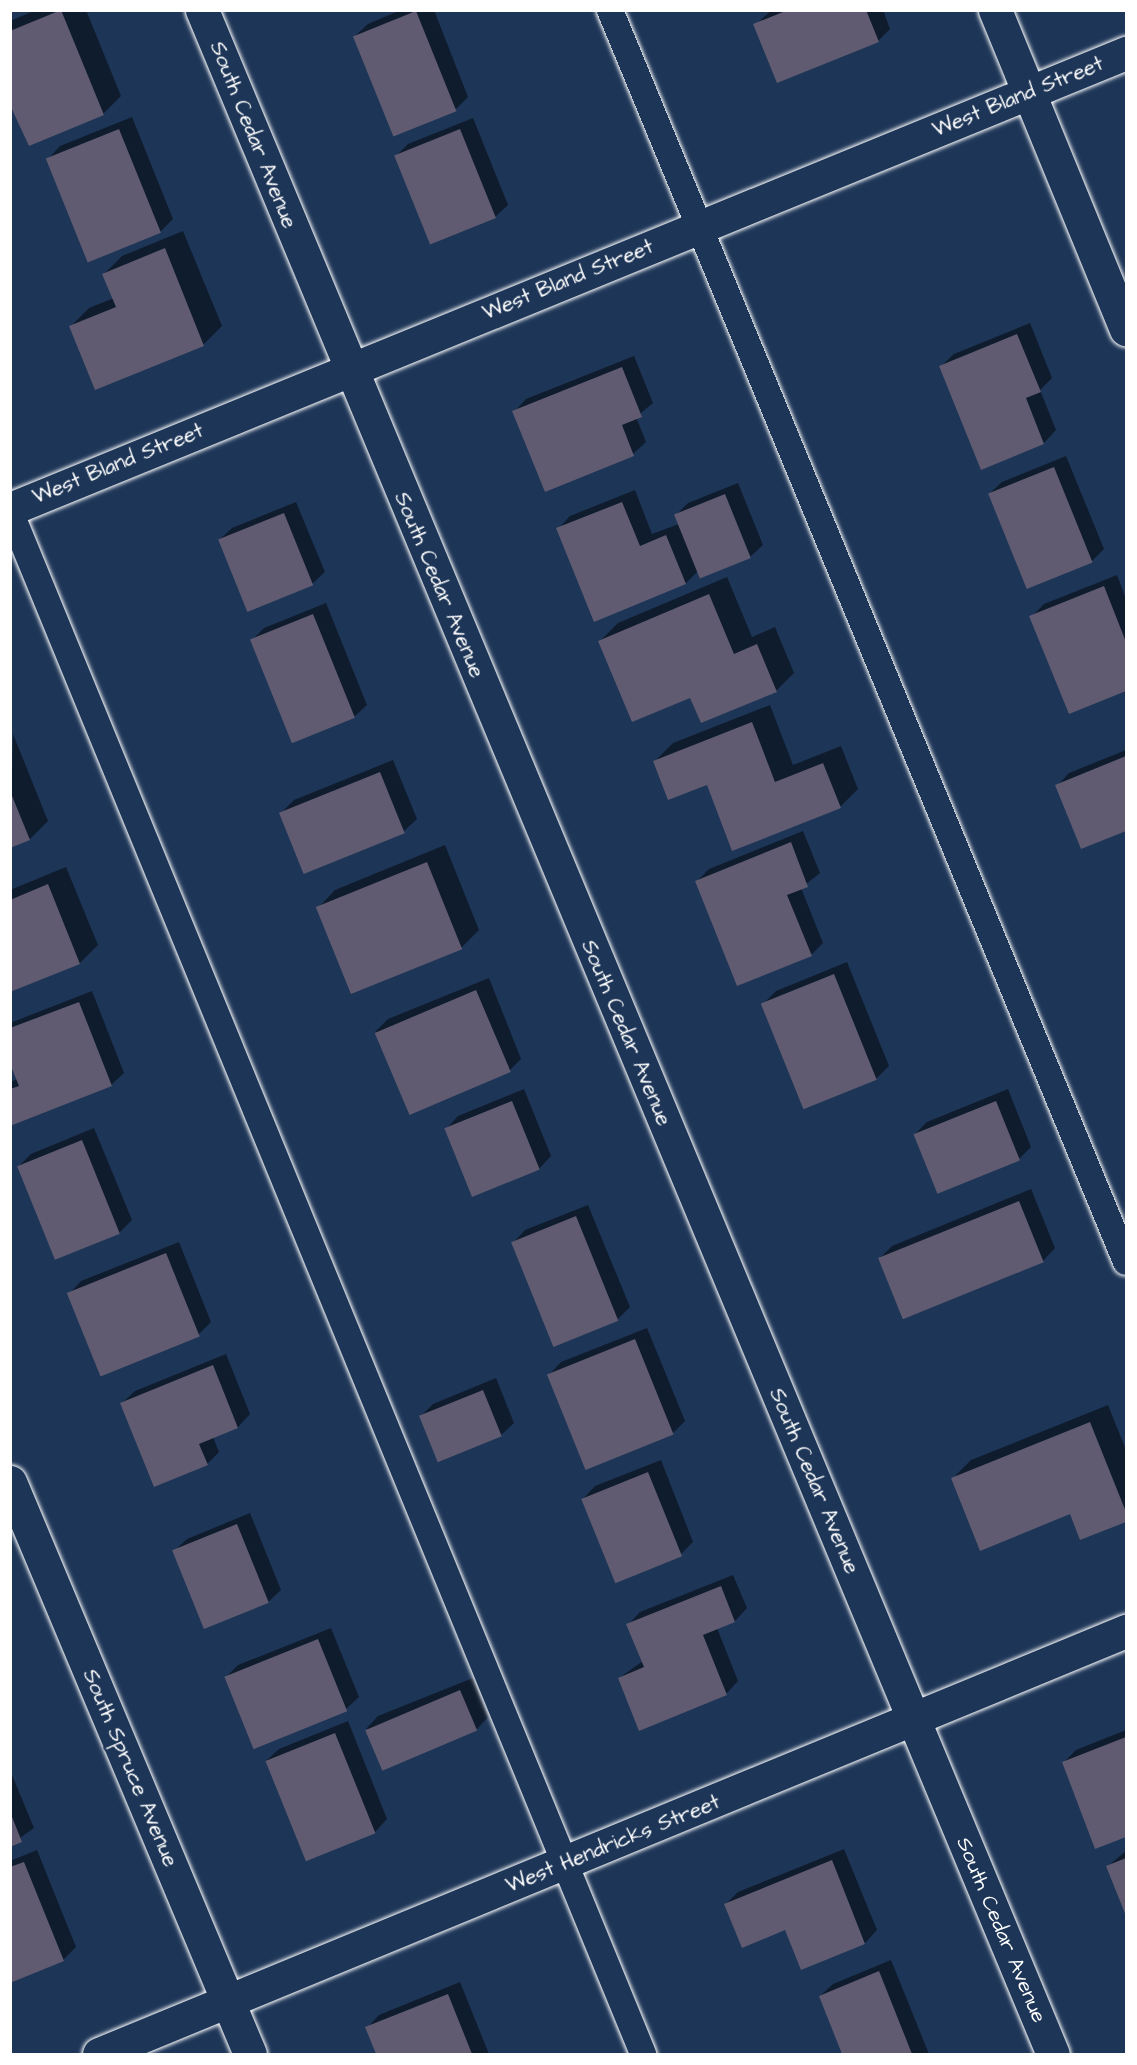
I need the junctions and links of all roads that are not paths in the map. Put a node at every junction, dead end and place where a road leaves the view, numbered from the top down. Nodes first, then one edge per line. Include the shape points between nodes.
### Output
1 (202, 10) edge
2 (610, 10) edge
3 (995, 10) edge
4 (1126, 53) edge
5 (1028, 92) junction
6 (699, 227) junction
7 (1126, 329) edge
8 (349, 370) junction
9 (10, 510) edge
10 (1126, 1262) edge
11 (10, 1482) edge
12 (1126, 1631) edge
13 (914, 1721) junction
14 (563, 1864) junction
15 (228, 2002) junction
16 (99, 2055) edge
17 (250, 2055) edge
18 (643, 2055) edge
19 (1053, 2055) edge

1 - 8 street, South Cedar Avenue
2 - 6 lane
3 - 5 street
4 - 5 street, West Bland Street
5 - 6 street, West Bland Street
5 - 7 street
6 - 8 street, West Bland Street
6 - 10 lane
8 - 9 street, West Bland Street
8 - 13 street, South Cedar Avenue
9 - 14 lane
11 - 15 street, South Spruce Avenue
12 - 13 street, West Hendricks Street
13 - 14 street, West Hendricks Street
13 - 19 street, South Cedar Avenue
14 - 15 street, West Hendricks Street
14 - 18 lane
15 - 16 street, West Hendricks Street
15 - 17 street, South Spruce Avenue

